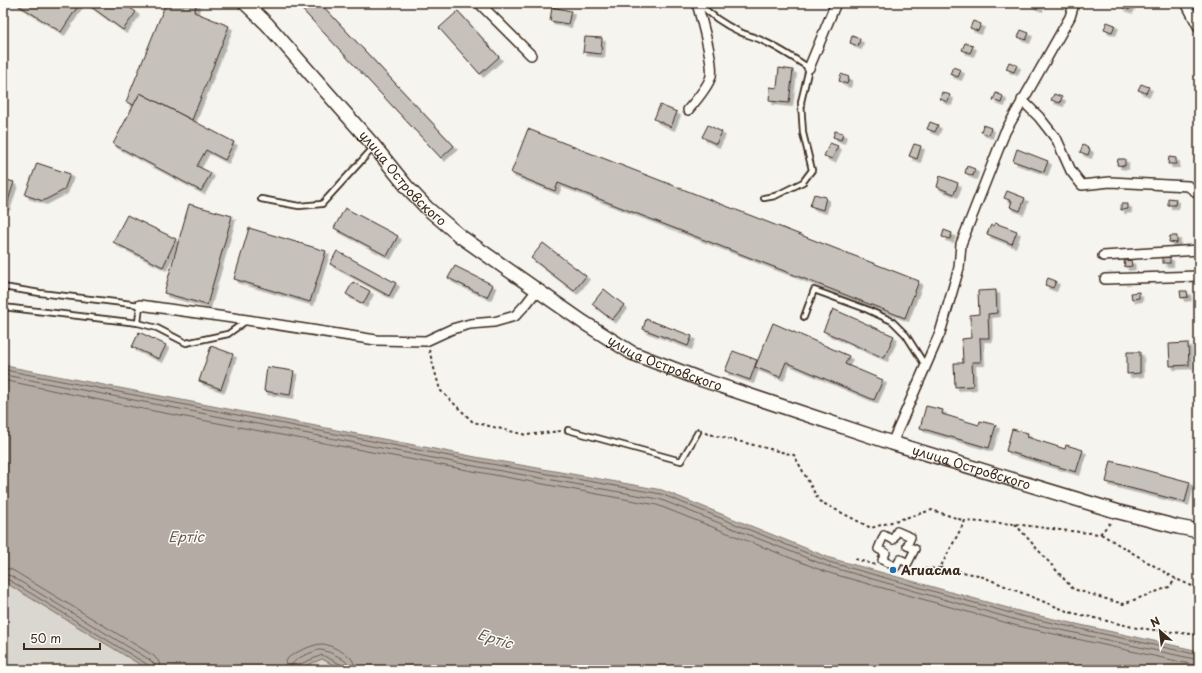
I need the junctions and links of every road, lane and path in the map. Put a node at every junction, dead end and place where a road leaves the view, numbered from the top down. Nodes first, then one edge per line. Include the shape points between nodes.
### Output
1 (245, 3) edge
2 (479, 3) edge
3 (698, 3) edge
4 (836, 3) edge
5 (1073, 3) edge
6 (1186, 3) edge
7 (1199, 28) edge
8 (531, 55) dead end
9 (809, 68) junction
10 (1022, 100) junction
11 (688, 110) dead end
12 (374, 146) junction
13 (1199, 194) edge
14 (764, 198) dead end
15 (262, 199) dead end
16 (1199, 250) edge
17 (1103, 256) dead end
18 (1199, 276) edge
19 (1105, 279) dead end
20 (3, 287) edge
21 (537, 290) junction
22 (140, 305) junction
23 (3, 307) edge
24 (804, 316) dead end
25 (247, 320) junction
26 (138, 323) junction
27 (426, 341) junction
28 (925, 365) junction
29 (568, 430) joint
30 (698, 432) joint
31 (892, 443) junction
32 (1119, 512) junction
33 (965, 522) junction
34 (1015, 524) junction
35 (1199, 531) edge
36 (1100, 534) junction
37 (907, 546) joint
38 (855, 559) dead end
39 (882, 566) dead end
40 (940, 568) junction
41 (912, 570) dead end
42 (1176, 579) junction
43 (1199, 589) edge
44 (1199, 635) edge

1 - 12 main road, улица Островского via 267,24
2 - 8 street
3 - 9 lane via 721,21 788,53
3 - 11 street via 710,59 711,77
4 - 9 street
5 - 10 street via 1070,17
6 - 7 street
9 - 14 lane via 801,102 803,133 812,170 803,182 775,196
10 - 13 street via 1057,140 1071,171 1082,185 1110,182 1188,186
10 - 28 street via 1005,132 960,244 957,275 940,333
12 - 15 lane via 322,204 299,206
12 - 21 main road, улица Островского via 427,208 460,236
16 - 17 street
18 - 19 street
20 - 22 lane
21 - 27 street via 515,316 452,329
21 - 31 main road, улица Островского via 632,353 700,379
22 - 25 street
22 - 26 lane
23 - 26 lane
24 - 28 lane via 814,290 866,309 892,321 906,335
25 - 26 lane via 228,334 186,343 157,328
25 - 27 street via 376,340
27 - 29 path via 440,390 473,422 526,435
28 - 31 street
29 - 30 lane via 680,460
30 - 33 path via 794,455 819,501 871,528 932,510
31 - 32 main road, улица Островского
32 - 35 main road, улица Островского
32 - 36 path
33 - 34 path
33 - 40 path
34 - 36 path
34 - 42 path via 1073,589 1123,604 1169,587
36 - 42 path
37 - 37 street via 915,549 908,563 900,559 896,567 882,560 886,553 878,548 884,535 893,540 898,531 911,537
38 - 39 path
40 - 41 path
40 - 44 path via 978,575 1069,612 1137,628
42 - 43 path

